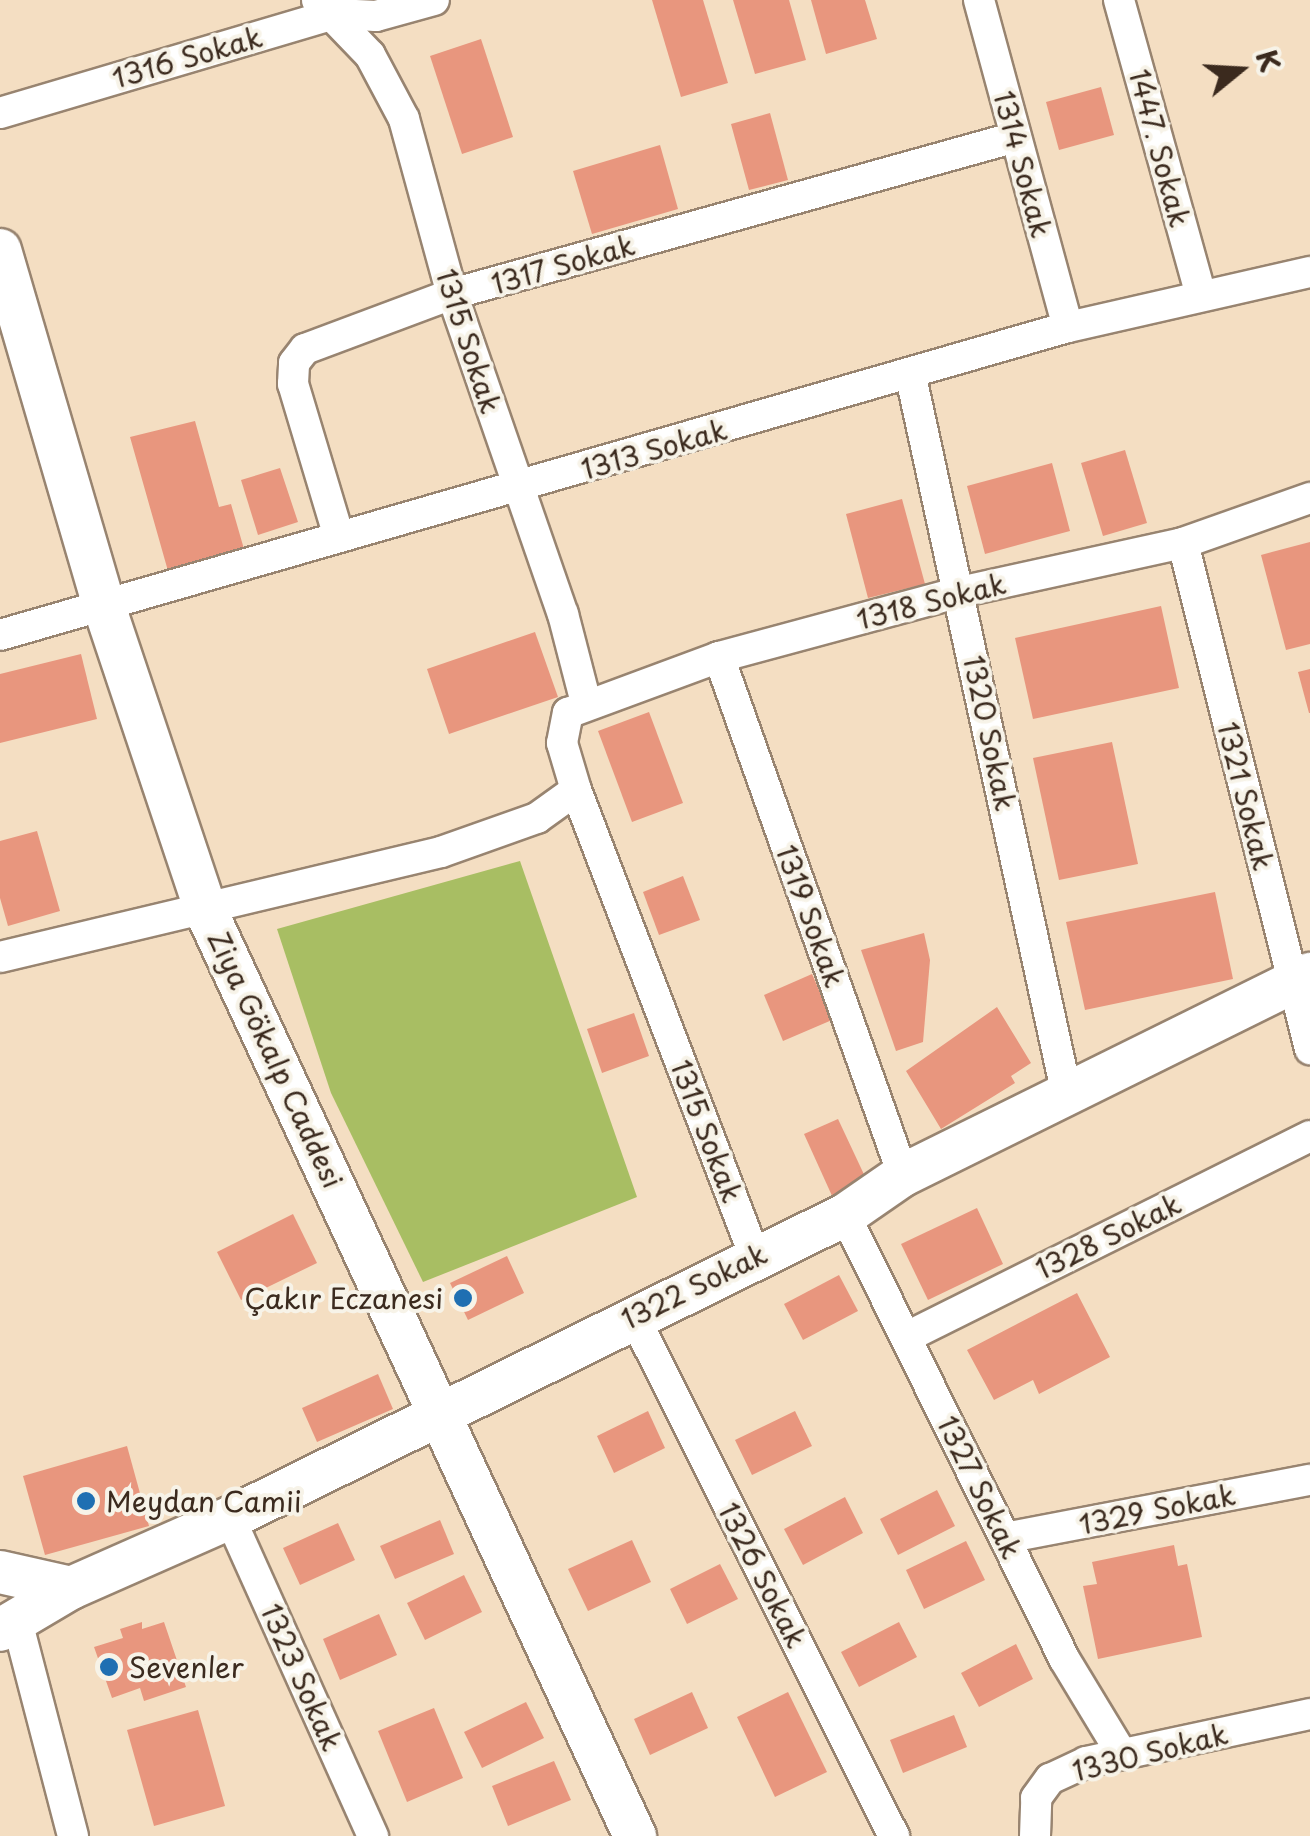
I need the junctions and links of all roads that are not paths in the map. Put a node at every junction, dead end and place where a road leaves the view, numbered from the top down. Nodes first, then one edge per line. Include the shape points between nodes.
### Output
1 (434, 0) edge
2 (979, 0) edge
3 (1119, 0) edge
4 (326, 7) edge
5 (0, 113) edge
6 (1016, 137) junction
7 (0, 250) edge
8 (1310, 272) edge
9 (452, 294) junction
10 (1201, 296) junction
11 (1068, 328) junction
12 (910, 377) junction
13 (517, 488) junction
14 (1310, 498) edge
15 (338, 537) junction
16 (1182, 543) junction
17 (960, 592) junction
18 (104, 606) junction
19 (0, 635) edge
20 (718, 657) junction
21 (586, 703) junction
22 (562, 723) joint
23 (576, 790) junction
24 (206, 911) junction
25 (0, 957) edge
26 (1302, 978) edge
27 (1310, 1049) edge
28 (1066, 1091) junction
29 (1310, 1136) edge
30 (903, 1175) junction
31 (845, 1215) junction
32 (755, 1257) junction
33 (632, 1315) junction
34 (907, 1337) junction
35 (442, 1414) junction
36 (1310, 1480) edge
37 (230, 1518) junction
38 (1005, 1538) junction
39 (0, 1572) edge
40 (71, 1588) junction
41 (8, 1625) edge
42 (1310, 1714) edge
43 (1122, 1754) junction
44 (73, 1836) edge
45 (373, 1836) edge
46 (635, 1836) edge
47 (894, 1836) edge
48 (1035, 1836) edge

1 - 4 street, 1316 Sokak via 376,16
2 - 6 street, 1314 Sokak
3 - 10 street, 1447. Sokak
4 - 5 street, 1316 Sokak
4 - 9 street, 1315 Sokak via 370,54 404,119
6 - 9 street, 1317 Sokak
6 - 11 street, 1314 Sokak
7 - 18 street, Ziya Gökalp Caddesi
8 - 10 street, 1313 Sokak
9 - 13 street, 1315 Sokak
9 - 15 street, 1317 Sokak via 305,350 294,364 292,384
10 - 11 street, 1313 Sokak
11 - 12 street, 1313 Sokak
12 - 13 street, 1313 Sokak
12 - 17 street, 1320 Sokak
13 - 15 street, 1313 Sokak
13 - 21 street, 1315 Sokak via 564,614
14 - 16 street, 1318 Sokak
15 - 18 street, 1313 Sokak
16 - 17 street, 1318 Sokak
16 - 26 street, 1321 Sokak
17 - 20 street, 1318 Sokak
17 - 28 street, 1320 Sokak
18 - 19 street, 1313 Sokak
18 - 24 street, Ziya Gökalp Caddesi
20 - 21 street, 1318 Sokak
20 - 30 street, 1319 Sokak
21 - 22 street, 1318 Sokak
22 - 23 street, 1315 Sokak
23 - 24 street via 537,818 441,852
23 - 32 street, 1315 Sokak
24 - 25 street
24 - 35 street, Ziya Gökalp Caddesi
26 - 27 street, 1321 Sokak
26 - 28 street, 1322 Sokak
28 - 30 street, 1322 Sokak
29 - 34 street, 1328 Sokak
30 - 31 street, 1322 Sokak
31 - 32 street, 1322 Sokak
31 - 34 street, 1327 Sokak
32 - 33 street, 1322 Sokak
33 - 35 street, 1322 Sokak
33 - 47 street, 1326 Sokak
34 - 38 street, 1327 Sokak
35 - 37 street, 1322 Sokak
35 - 46 street, Ziya Gökalp Caddesi
36 - 38 street, 1329 Sokak
37 - 40 street, 1322 Sokak
37 - 45 street, 1323 Sokak
38 - 43 street, 1327 Sokak via 1065,1660
39 - 40 street
40 - 41 street, 1322 Sokak
41 - 44 street
42 - 43 street, 1330 Sokak
43 - 48 street, 1330 Sokak via 1050,1779 1036,1798

